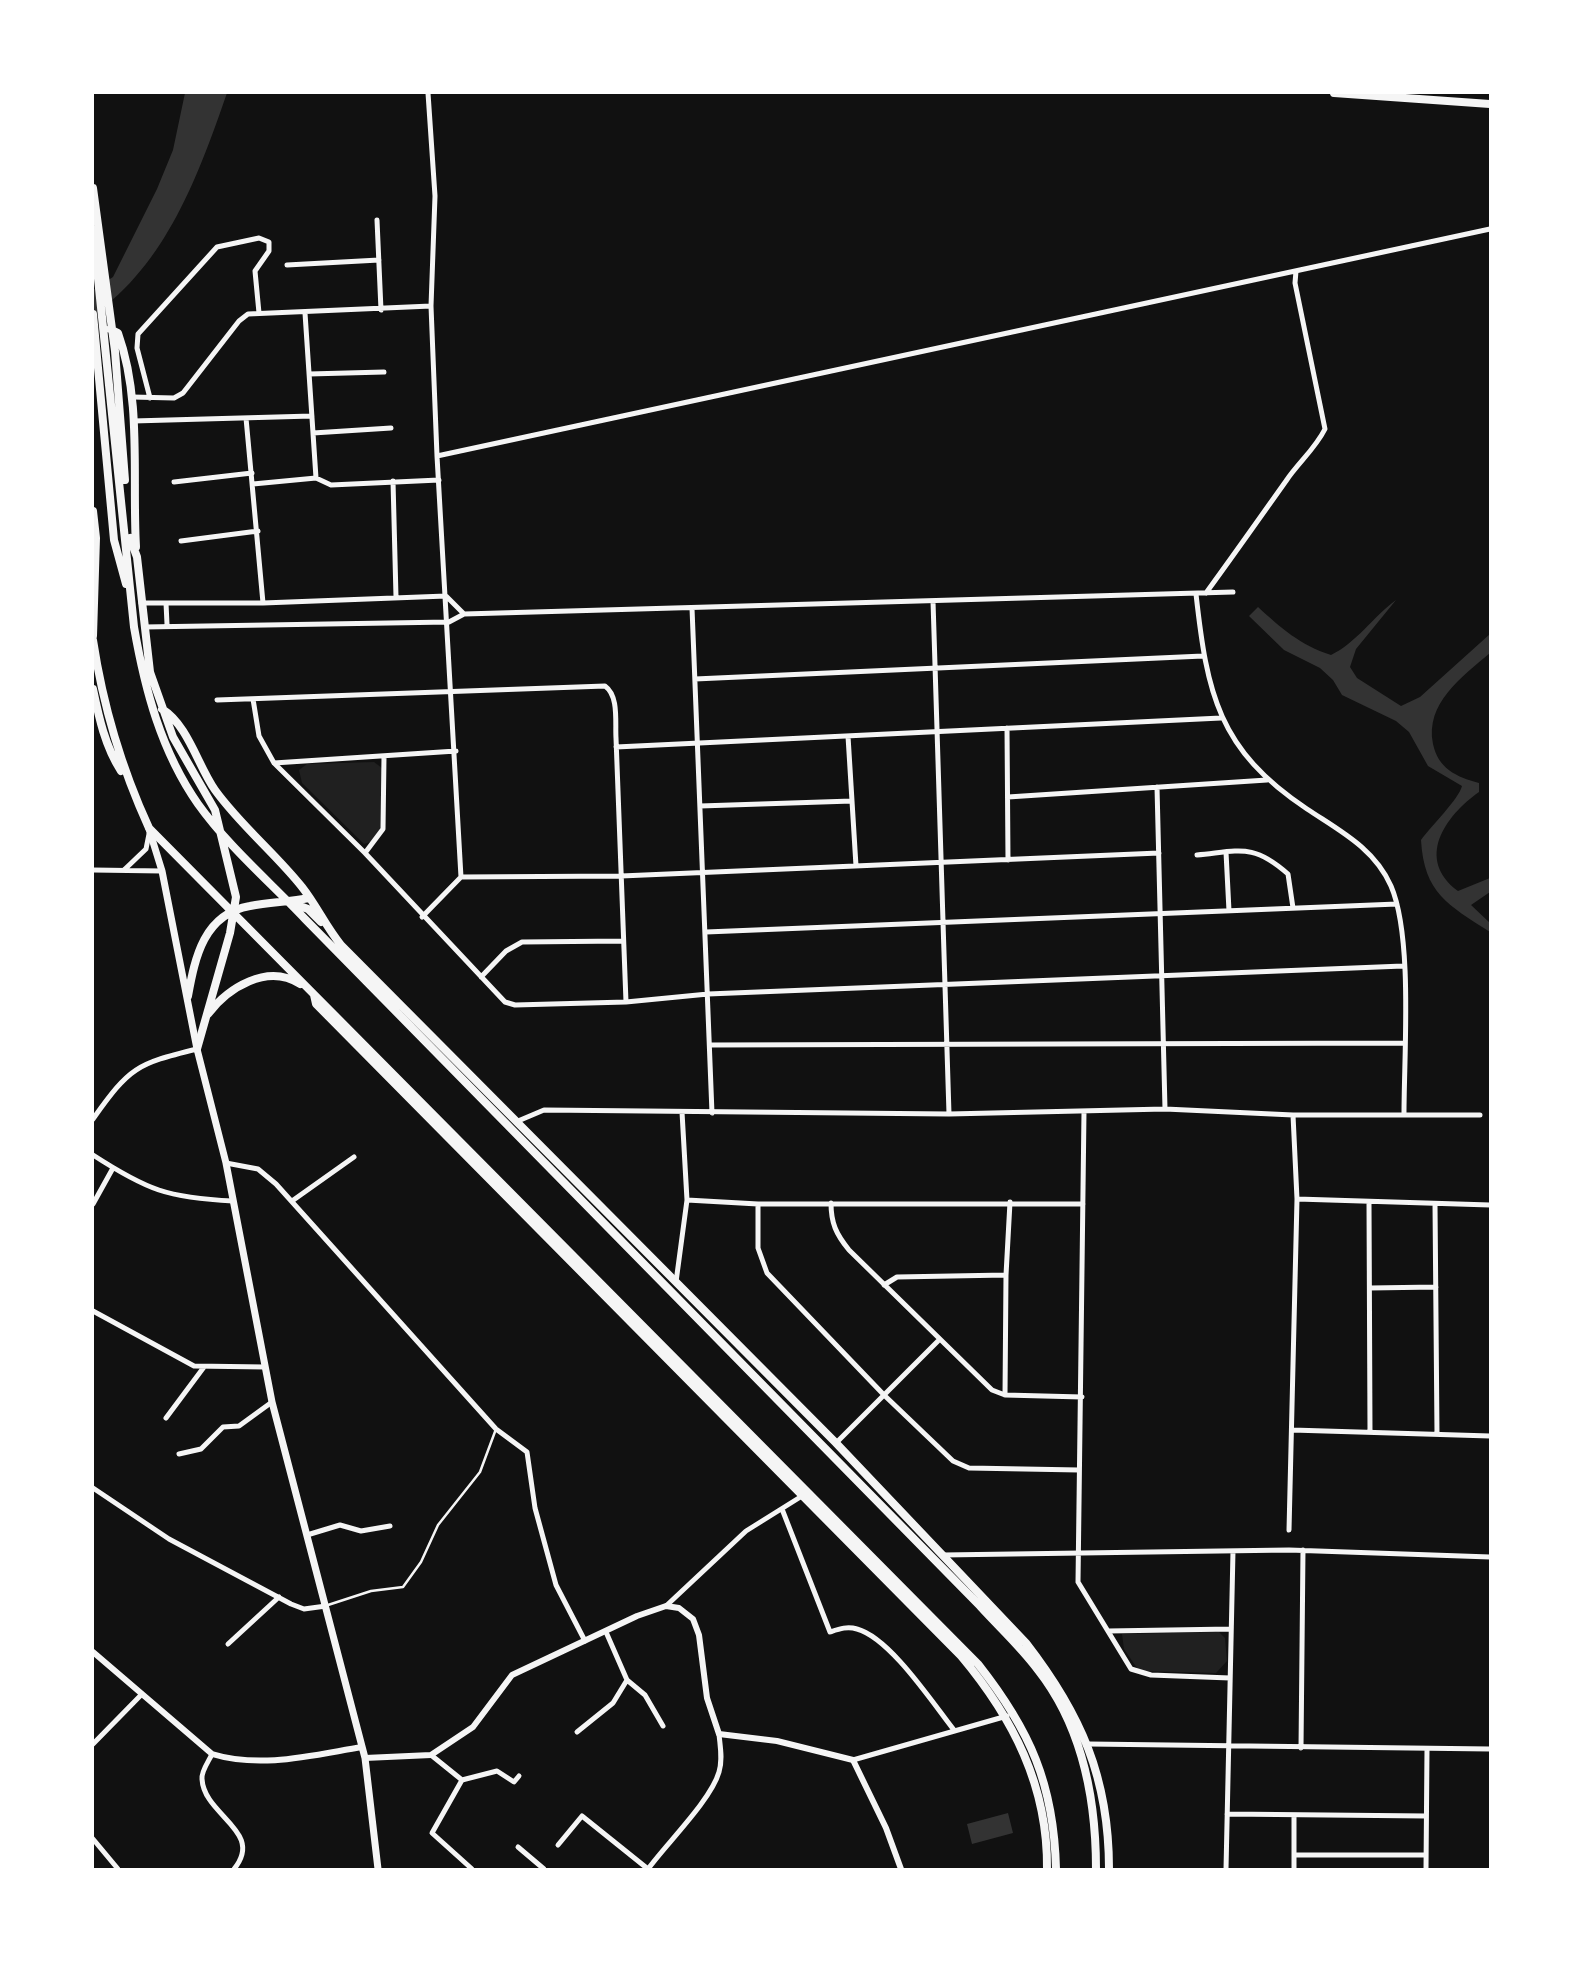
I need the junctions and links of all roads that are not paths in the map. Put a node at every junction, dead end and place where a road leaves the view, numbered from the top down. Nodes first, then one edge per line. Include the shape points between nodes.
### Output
1 (428, 93) edge
2 (1334, 93) edge
3 (1490, 104) edge
4 (93, 187) edge
5 (377, 219) dead end
6 (1490, 229) edge
7 (93, 230) edge
8 (98, 252) junction
9 (379, 260) junction
10 (287, 265) dead end
11 (1296, 271) junction
12 (431, 306) junction
13 (381, 310) junction
14 (259, 313) junction
15 (305, 313) junction
16 (93, 314) edge
17 (93, 331) edge
18 (106, 353) junction
19 (384, 372) dead end
20 (309, 374) junction
21 (132, 397) junction
22 (150, 398) junction
23 (312, 416) junction
24 (246, 418) junction
25 (132, 421) junction
26 (391, 428) dead end
27 (313, 433) junction
28 (437, 456) junction
29 (252, 473) junction
30 (317, 478) junction
31 (439, 480) junction
32 (393, 481) junction
33 (174, 482) dead end
34 (253, 484) junction
35 (93, 511) edge
36 (124, 525) junction
37 (257, 531) junction
38 (130, 540) junction
39 (180, 541) dead end
40 (137, 557) junction
41 (137, 571) junction
42 (129, 593) junction
43 (1206, 593) junction
44 (1233, 593) dead end
45 (1196, 594) junction
46 (446, 596) junction
47 (396, 597) junction
48 (933, 601) junction
49 (131, 603) junction
50 (141, 603) junction
51 (166, 603) junction
52 (262, 603) junction
53 (692, 608) junction
54 (464, 614) junction
55 (449, 622) junction
56 (167, 624) junction
57 (139, 627) junction
58 (93, 638) edge
59 (1203, 656) junction
60 (935, 669) junction
61 (695, 679) junction
62 (93, 689) edge
63 (452, 691) junction
64 (253, 699) junction
65 (217, 700) dead end
66 (158, 711) junction
67 (1221, 718) junction
68 (1007, 728) junction
69 (937, 732) junction
70 (848, 736) junction
71 (698, 743) junction
72 (616, 747) junction
73 (456, 751) junction
74 (384, 757) junction
75 (274, 763) junction
76 (127, 780) junction
77 (1267, 780) junction
78 (1157, 787) junction
79 (1008, 797) junction
80 (852, 801) junction
81 (700, 806) junction
82 (217, 827) junction
83 (149, 828) junction
84 (1226, 852) junction
85 (365, 853) junction
86 (1159, 853) junction
87 (1197, 855) dead end
88 (1008, 860) junction
89 (941, 863) junction
90 (856, 866) junction
91 (93, 870) edge
92 (124, 870) junction
93 (703, 870) junction
94 (162, 871) junction
95 (621, 876) junction
96 (461, 877) junction
97 (309, 898) junction
98 (289, 902) junction
99 (1397, 904) junction
100 (272, 905) junction
101 (1293, 908) junction
102 (1229, 911) junction
103 (232, 912) junction
104 (1160, 914) junction
105 (422, 917) junction
106 (304, 919) junction
107 (943, 923) junction
108 (325, 926) junction
109 (706, 932) junction
110 (623, 941) junction
111 (339, 948) junction
112 (1403, 966) junction
113 (1162, 976) junction
114 (481, 977) junction
115 (945, 984) junction
116 (306, 987) junction
117 (708, 994) junction
118 (188, 996) junction
119 (626, 1002) junction
120 (204, 1019) junction
121 (1404, 1043) junction
122 (947, 1044) junction
123 (1164, 1044) junction
124 (710, 1045) junction
125 (197, 1049) junction
126 (1165, 1109) junction
127 (682, 1111) junction
128 (1084, 1112) junction
129 (712, 1113) junction
130 (1404, 1113) junction
131 (949, 1114) junction
132 (1293, 1115) junction
133 (1480, 1115) dead end
134 (93, 1119) edge
135 (518, 1121) junction
136 (93, 1155) edge
137 (354, 1157) dead end
138 (226, 1163) junction
139 (113, 1168) junction
140 (1297, 1199) junction
141 (687, 1200) junction
142 (233, 1201) junction
143 (292, 1201) junction
144 (1010, 1202) junction
145 (831, 1203) junction
146 (1369, 1203) junction
147 (93, 1204) edge
148 (1083, 1204) junction
149 (1435, 1204) junction
150 (758, 1205) junction
151 (1490, 1205) edge
152 (580, 1267) junction
153 (1006, 1275) junction
154 (676, 1283) junction
155 (884, 1285) junction
156 (1436, 1287) junction
157 (1370, 1288) junction
158 (672, 1294) junction
159 (93, 1311) edge
160 (939, 1340) junction
161 (204, 1367) junction
162 (265, 1367) junction
163 (884, 1395) junction
164 (1005, 1395) junction
165 (1082, 1397) junction
166 (272, 1402) junction
167 (166, 1418) dead end
168 (496, 1429) junction
169 (1292, 1430) junction
170 (1370, 1432) junction
171 (1437, 1434) junction
172 (1490, 1436) edge
173 (836, 1443) junction
174 (179, 1454) dead end
175 (1079, 1469) junction
176 (93, 1488) edge
177 (802, 1496) junction
178 (782, 1509) junction
179 (390, 1526) dead end
180 (1289, 1530) dead end
181 (307, 1535) junction
182 (1303, 1550) junction
183 (1233, 1551) junction
184 (943, 1555) junction
185 (1077, 1555) junction
186 (1490, 1557) edge
187 (934, 1560) junction
188 (279, 1597) junction
189 (326, 1606) junction
190 (666, 1606) junction
191 (1231, 1629) junction
192 (1108, 1631) junction
193 (606, 1632) junction
194 (585, 1641) junction
195 (228, 1644) dead end
196 (93, 1652) edge
197 (1230, 1678) junction
198 (627, 1680) junction
199 (142, 1694) junction
200 (1007, 1716) junction
201 (663, 1726) dead end
202 (954, 1730) junction
203 (577, 1732) dead end
204 (719, 1734) junction
205 (93, 1744) edge
206 (1089, 1744) junction
207 (362, 1747) junction
208 (1229, 1748) junction
209 (1301, 1748) junction
210 (1427, 1749) junction
211 (1490, 1749) edge
212 (212, 1754) junction
213 (431, 1755) junction
214 (365, 1758) junction
215 (853, 1760) junction
216 (519, 1776) dead end
217 (462, 1780) junction
218 (1227, 1814) junction
219 (1294, 1816) junction
220 (1426, 1816) junction
221 (93, 1839) edge
222 (558, 1845) dead end
223 (518, 1847) dead end
224 (1294, 1854) junction
225 (1426, 1855) junction
226 (1294, 1868) edge
227 (118, 1869) edge
228 (234, 1869) edge
229 (378, 1869) edge
230 (472, 1869) edge
231 (544, 1869) edge
232 (648, 1869) edge
233 (901, 1869) edge
234 (1047, 1869) edge
235 (1056, 1869) edge
236 (1096, 1869) edge
237 (1109, 1869) edge
238 (1226, 1869) edge
239 (1426, 1869) edge

1 - 12 street via 435,196
2 - 3 main road
4 - 8 main road
5 - 9 street
6 - 11 street
7 - 8 main road
8 - 18 main road
9 - 10 street
9 - 13 street
11 - 28 street
11 - 43 street via 1325,429
12 - 13 street
12 - 28 street
13 - 15 street
14 - 15 street
14 - 22 street via 239,321 183,393 174,398
14 - 22 street via 256,271 269,251 269,242 259,238 217,247 138,334 137,348
15 - 20 street
16 - 18 main road
17 - 21 main road via 118,333
18 - 36 main road
18 - 38 main road
18 - 42 main road via 114,540
19 - 20 street
20 - 23 street
21 - 22 street
21 - 25 main road
23 - 24 street
23 - 27 street
24 - 25 street
24 - 29 street
25 - 40 main road
26 - 27 street
27 - 30 street
28 - 31 street
29 - 33 street
29 - 34 street
30 - 32 street via 331,485
30 - 34 street
31 - 32 street
31 - 46 street
32 - 47 street
34 - 37 street
35 - 58 main road
36 - 38 main road
36 - 42 main road
37 - 39 street
37 - 52 street
38 - 40 main road
40 - 41 main road
41 - 42 main road
41 - 50 main road
42 - 49 main road
43 - 44 street
43 - 45 street
45 - 48 street
45 - 59 street
46 - 47 street
46 - 54 street
46 - 55 street
47 - 52 street
48 - 53 street
48 - 60 street
49 - 50 main road
49 - 57 main road
50 - 51 street
50 - 57 main road
51 - 52 street
51 - 56 street
53 - 54 street
53 - 61 street
54 - 55 street
55 - 56 street
55 - 63 street
56 - 57 street
57 - 66 main road
58 - 76 main road via 109,720
59 - 60 street
59 - 67 street
60 - 61 street
60 - 69 street
61 - 71 street
62 - 76 main road via 112,758
63 - 64 street
63 - 72 street via 605,686 614,697
63 - 73 street
64 - 65 street
64 - 75 street via 259,736
66 - 82 main road via 215,810
66 - 97 main road via 179,727 238,820
67 - 68 street
67 - 77 street
68 - 69 street
68 - 79 street
69 - 70 street
69 - 89 street
70 - 71 street
70 - 80 street
71 - 72 street
71 - 81 street
72 - 95 street
73 - 74 street
73 - 96 street
74 - 75 street
74 - 85 street via 383,830
75 - 85 street
76 - 83 main road
77 - 78 street
77 - 99 street via 1358,842 1378,864
78 - 79 street
78 - 86 street
79 - 88 street
80 - 81 street
80 - 90 street
81 - 93 street
82 - 98 main road
82 - 103 main road via 234,881
83 - 92 street via 146,849
83 - 94 main road
83 - 103 main road
84 - 87 street
84 - 101 street via 1248,850 1278,866 1287,874
84 - 102 street
85 - 105 street
86 - 88 street
86 - 104 street
88 - 89 street
89 - 90 street
89 - 107 street
90 - 93 street
91 - 92 street
92 - 94 street
93 - 95 street
93 - 109 street
94 - 118 main road
95 - 96 street
95 - 110 street
96 - 105 street
97 - 98 main road
97 - 108 main road
98 - 100 main road
98 - 106 main road
98 - 108 main road via 308,909
99 - 101 street
99 - 112 street
100 - 103 main road
100 - 106 main road
101 - 102 street
102 - 104 street
103 - 116 main road
103 - 118 main road via 210,929 200,944
103 - 120 main road
104 - 107 street
104 - 113 street
105 - 114 street
106 - 111 main road
107 - 109 street
107 - 115 street
108 - 111 main road
109 - 117 street
110 - 114 street via 522,942 506,951
110 - 119 street
111 - 135 main road
111 - 158 main road
112 - 113 street
112 - 121 street
113 - 115 street
113 - 123 street
114 - 119 street via 505,1002 515,1005
115 - 117 street
115 - 122 street
116 - 120 main road via 279,977 251,979 226,994
116 - 152 main road
117 - 119 street
117 - 124 street
118 - 125 main road
120 - 125 main road
121 - 123 street
121 - 130 street
122 - 123 street
122 - 124 street
122 - 131 street
123 - 126 street
124 - 129 street
125 - 134 street via 147,1061 131,1071
125 - 138 main road
126 - 128 street
126 - 132 street
127 - 129 street
127 - 135 street via 544,1110
127 - 141 street
128 - 131 street
128 - 148 street
129 - 131 street
130 - 132 street
130 - 133 street
132 - 140 street
135 - 154 main road
136 - 139 street
137 - 143 street
138 - 142 main road
138 - 143 street via 258,1169
139 - 142 street via 161,1193
139 - 147 street
140 - 146 street
140 - 169 street
141 - 150 street
141 - 154 street
142 - 162 main road
143 - 168 street
144 - 145 street
144 - 148 street
144 - 153 street
145 - 150 street
145 - 155 street via 836,1234
146 - 149 street
146 - 157 street
148 - 165 street
149 - 151 street
149 - 156 street
150 - 163 street via 758,1248 767,1273
152 - 177 main road
152 - 235 main road via 978,1664 1013,1710 1039,1766 1051,1805
153 - 155 street via 897,1277
153 - 164 street
154 - 158 main road
154 - 173 main road
155 - 160 street
156 - 157 street
156 - 171 street
157 - 170 street
158 - 187 main road
159 - 161 street via 194,1366
160 - 163 street
160 - 164 street via 972,1374
161 - 162 street
161 - 167 street
162 - 166 main road
163 - 173 street
163 - 175 street via 953,1461 969,1468
164 - 165 street
165 - 175 street
166 - 174 street via 239,1426 223,1427 201,1449
166 - 181 main road
168 - 189 lane via 480,1472 438,1525 403,1587 371,1591
168 - 194 street via 522,1446 530,1459 535,1508 556,1585
169 - 170 street
169 - 180 street
170 - 171 street
171 - 172 street
173 - 184 main road
175 - 185 street
176 - 188 street via 169,1539
177 - 178 street
177 - 200 main road via 961,1656
178 - 190 street via 746,1531
178 - 202 street via 830,1632 845,1627 874,1638
179 - 181 street via 359,1531 340,1525
181 - 189 main road
182 - 183 street
182 - 186 street
182 - 209 street
183 - 185 street
183 - 191 street
184 - 185 street
184 - 187 main road
184 - 206 main road via 1053,1677
185 - 192 street via 1078,1582
187 - 236 main road via 1050,1687 1081,1751 1096,1821
188 - 189 street via 304,1609
188 - 195 street
189 - 207 main road
190 - 193 street
190 - 204 street via 679,1608 693,1619 707,1698
191 - 192 street
191 - 197 street
192 - 197 street via 1131,1669 1140,1674
193 - 194 street
193 - 198 street
194 - 213 street via 512,1675 472,1727
196 - 199 street
197 - 208 street
198 - 201 street via 645,1695
198 - 203 street via 613,1703
199 - 205 street
199 - 212 street
200 - 202 street
200 - 234 main road via 1026,1756 1039,1801
202 - 215 street
204 - 215 street via 777,1741
204 - 232 street via 722,1756 709,1793
206 - 208 street
206 - 237 main road via 1106,1820
207 - 212 street via 260,1760
207 - 214 main road
208 - 209 street
208 - 218 street
209 - 210 street
210 - 211 street
210 - 220 street
212 - 228 street via 202,1782 211,1802 243,1843 243,1858
213 - 214 street
213 - 217 street
214 - 229 main road
215 - 233 street
216 - 217 street via 514,1782 496,1771
217 - 230 street via 432,1833
218 - 219 street
218 - 238 street
219 - 220 street
219 - 224 street
220 - 225 street
221 - 227 street
222 - 232 street via 582,1816
223 - 231 street
224 - 225 street
224 - 226 street
225 - 239 street

